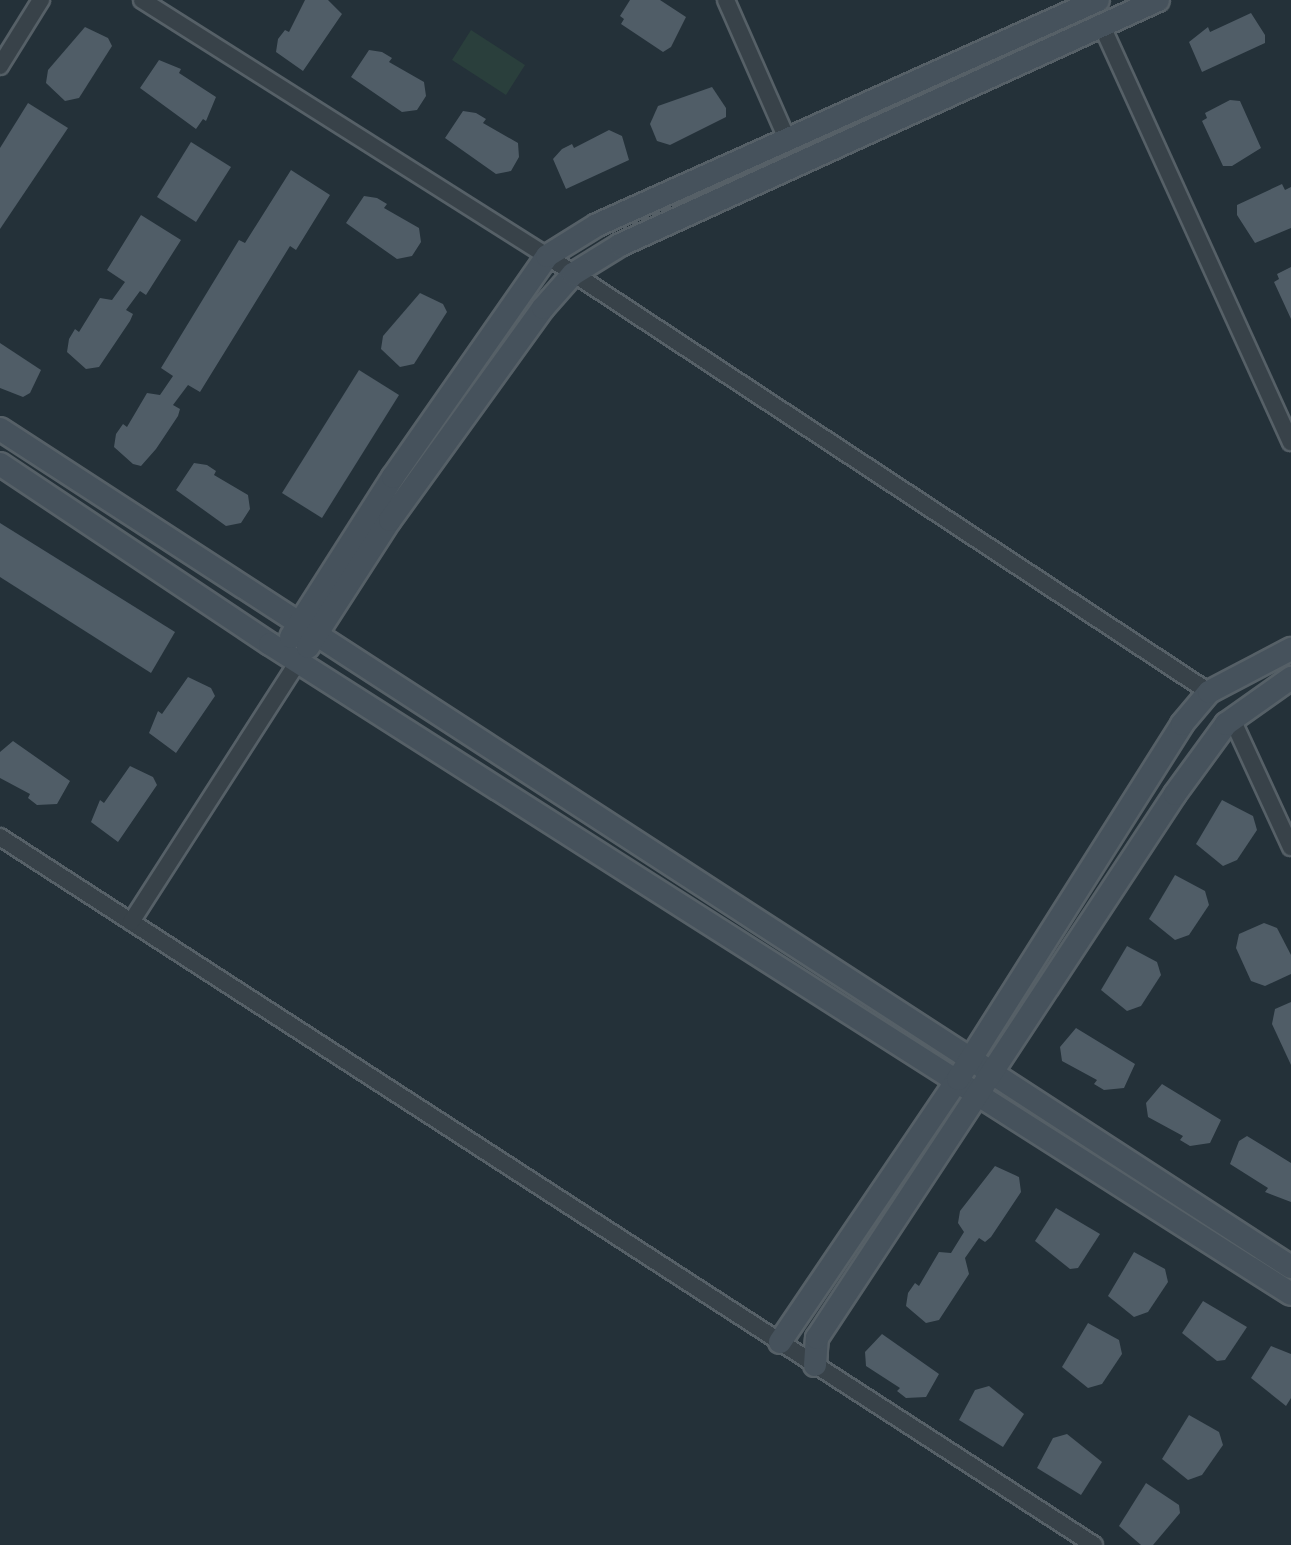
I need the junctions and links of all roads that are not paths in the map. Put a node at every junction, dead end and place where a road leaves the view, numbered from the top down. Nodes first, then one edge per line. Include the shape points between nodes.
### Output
1 (41, 0) edge
2 (142, 0) edge
3 (726, 0) edge
4 (1098, 0) edge
5 (1158, 0) edge
6 (1102, 26) junction
7 (0, 66) edge
8 (788, 141) junction
9 (547, 256) junction
10 (573, 274) junction
11 (0, 429) edge
12 (1291, 442) edge
13 (0, 464) edge
14 (306, 632) junction
15 (1291, 649) edge
16 (291, 656) junction
17 (1291, 678) edge
18 (1209, 692) junction
19 (1232, 719) junction
20 (0, 837) edge
21 (1291, 847) edge
22 (131, 922) junction
23 (964, 1070) junction
24 (986, 1084) junction
25 (1291, 1267) edge
26 (1291, 1294) edge
27 (780, 1342) junction
28 (815, 1365) junction
29 (1094, 1545) edge

1 - 7 street
2 - 9 street
3 - 8 street
4 - 8 main road
5 - 6 main road
6 - 10 main road via 620,245
6 - 12 street
8 - 9 main road via 597,225
9 - 10 street
9 - 14 main road via 393,477
10 - 14 main road
10 - 18 street
11 - 14 main road
13 - 16 main road
14 - 16 main road
14 - 23 main road
15 - 18 main road
16 - 22 street
16 - 23 main road
17 - 19 main road
18 - 23 main road via 1182,724
19 - 21 street
19 - 24 main road via 1175,794
20 - 22 street
22 - 27 street
23 - 24 main road
23 - 27 main road
24 - 25 main road
24 - 26 main road
24 - 28 main road via 817,1338
27 - 28 street
28 - 29 street

